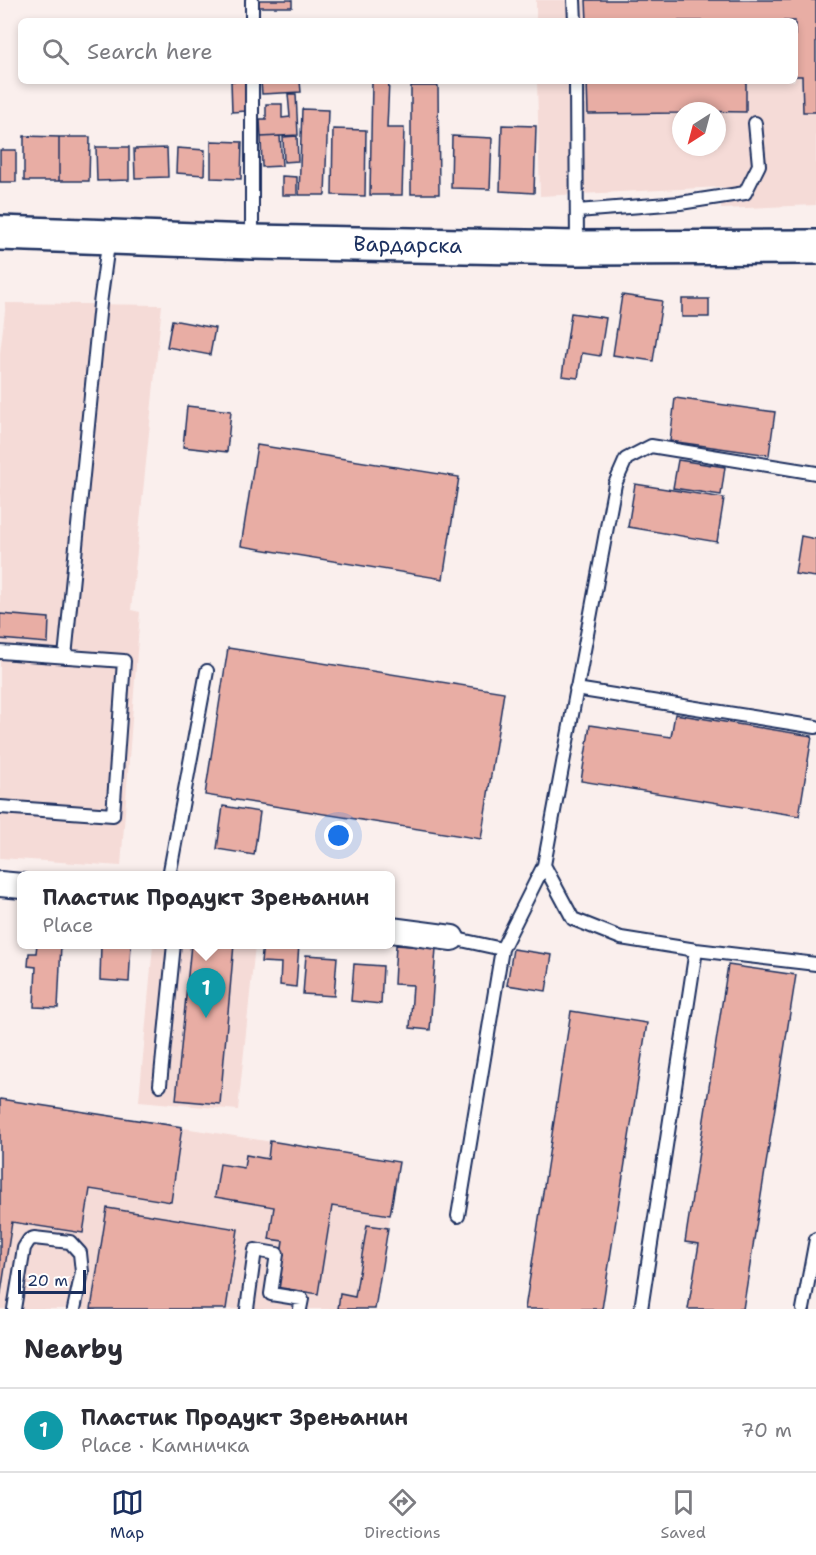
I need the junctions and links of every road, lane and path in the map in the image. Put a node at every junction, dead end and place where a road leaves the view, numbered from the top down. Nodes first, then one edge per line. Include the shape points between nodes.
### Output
1 (252, 0) edge
2 (574, 0) edge
3 (252, 18) edge
4 (575, 18) edge
5 (252, 84) edge
6 (576, 84) edge
7 (755, 123) dead end
8 (578, 211) junction
9 (0, 233) edge
10 (109, 236) junction
11 (252, 242) junction
12 (816, 247) edge
13 (577, 248) junction
14 (816, 473) edge
15 (0, 652) edge
16 (65, 657) junction
17 (207, 671) dead end
18 (576, 689) junction
19 (816, 727) edge
20 (0, 807) edge
21 (544, 865) junction
22 (171, 871) edge
23 (0, 884) edge
24 (17, 886) edge
25 (395, 931) edge
26 (452, 938) joint
27 (174, 949) edge
28 (502, 949) junction
29 (696, 951) junction
30 (816, 964) edge
31 (160, 1085) dead end
32 (458, 1216) dead end
33 (816, 1239) edge
34 (14, 1309) edge
35 (74, 1309) edge
36 (247, 1309) edge
37 (300, 1309) edge
38 (641, 1309) edge
39 (802, 1309) edge

1 - 3 lane
2 - 4 lane
5 - 11 lane
6 - 8 lane
7 - 8 lane via 759,165 745,193
8 - 13 lane
9 - 10 street, Вардарска
10 - 11 street, Вардарска
10 - 16 lane
11 - 13 street, Вардарска
12 - 13 street, Вардарска
14 - 18 lane via 651,446 626,459 615,484
15 - 16 lane
16 - 20 lane via 124,661 113,815
17 - 22 lane
18 - 19 lane
18 - 21 lane
21 - 28 lane
21 - 29 lane via 573,919 621,938
23 - 24 street
25 - 26 street
26 - 28 lane
27 - 31 lane
28 - 32 lane
29 - 30 lane
29 - 38 lane
33 - 39 lane
34 - 35 lane via 24,1248 34,1238 70,1242 80,1253 81,1272
36 - 37 lane via 255,1250 277,1254 271,1294 302,1299

